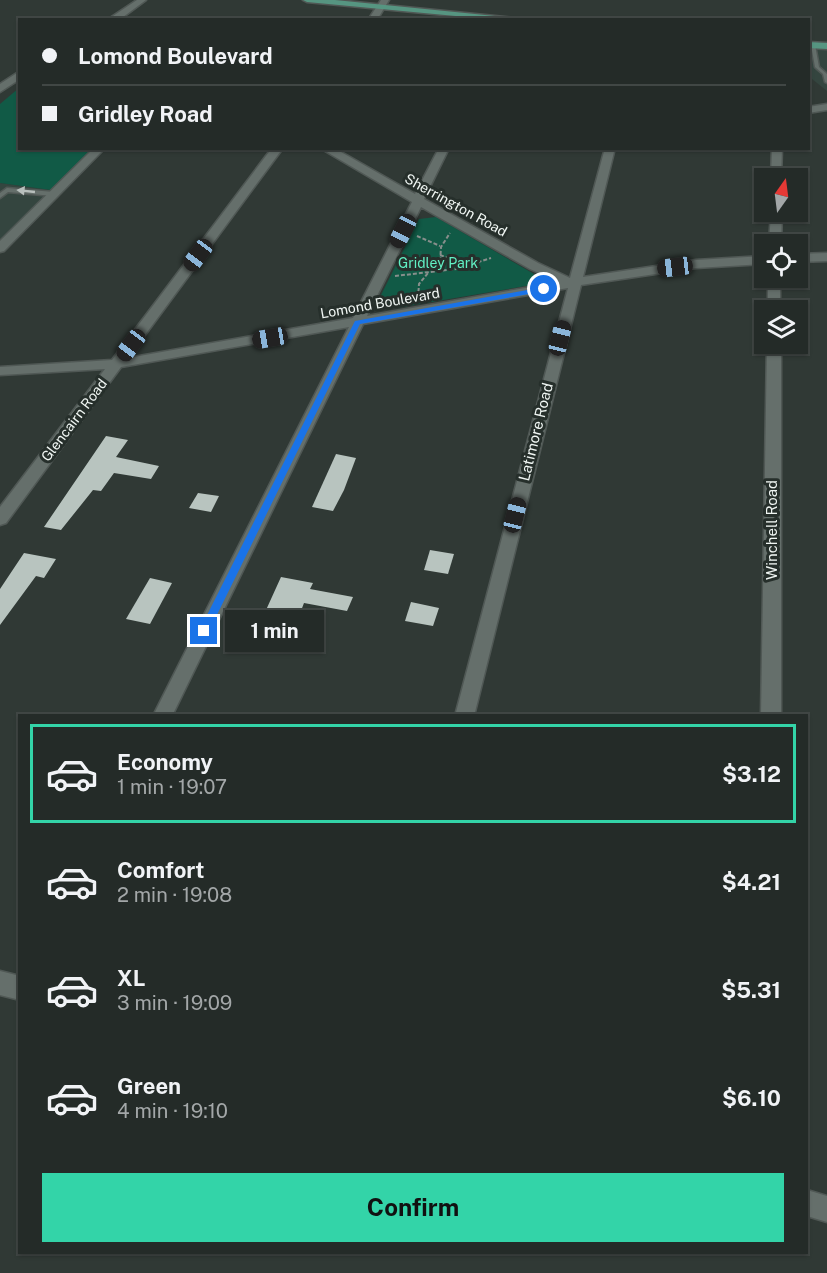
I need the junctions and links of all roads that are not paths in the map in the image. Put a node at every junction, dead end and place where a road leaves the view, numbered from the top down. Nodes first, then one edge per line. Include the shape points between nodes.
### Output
1 (142, 0) edge
2 (307, 0) edge
3 (383, 3) edge
4 (126, 16) edge
5 (373, 18) edge
6 (514, 18) edge
7 (811, 45) edge
8 (827, 46) edge
9 (820, 70) junction
10 (827, 70) edge
11 (18, 76) edge
12 (827, 82) edge
13 (0, 89) edge
14 (827, 107) edge
15 (810, 110) edge
16 (98, 150) edge
17 (276, 150) edge
18 (329, 150) edge
19 (443, 150) edge
20 (609, 150) edge
21 (777, 150) edge
22 (776, 168) edge
23 (54, 194) junction
24 (0, 196) edge
25 (418, 201) junction
26 (1, 246) edge
27 (827, 257) edge
28 (808, 258) edge
29 (754, 261) edge
30 (574, 284) junction
31 (357, 322) junction
32 (774, 354) edge
33 (116, 364) junction
34 (0, 371) edge
35 (0, 519) edge
36 (163, 714) edge
37 (465, 714) edge
38 (771, 714) edge
39 (0, 983) edge
40 (18, 988) edge
41 (808, 1203) edge
42 (827, 1209) edge

1 - 4 street
2 - 3 main road
3 - 5 street
3 - 6 main road
7 - 8 main road
7 - 9 lane
9 - 10 lane
9 - 12 lane
11 - 13 street
14 - 15 street
16 - 23 street
17 - 33 street, Glencairn Road
18 - 25 street, Sherrington Road
19 - 25 street
20 - 30 street, Latimore Road
21 - 22 street
23 -> 24 lane via 7,190
23 - 26 street
25 - 30 street, Sherrington Road
25 - 31 street
27 - 28 street
29 - 30 street, Lomond Boulevard via 655,270
30 - 31 street, Lomond Boulevard
30 - 37 street, Latimore Road
31 - 33 street, Lomond Boulevard
31 - 36 street
32 - 38 street, Winchell Road
33 - 34 street, Lomond Boulevard
33 - 35 street, Glencairn Road
39 - 40 street
41 - 42 street

